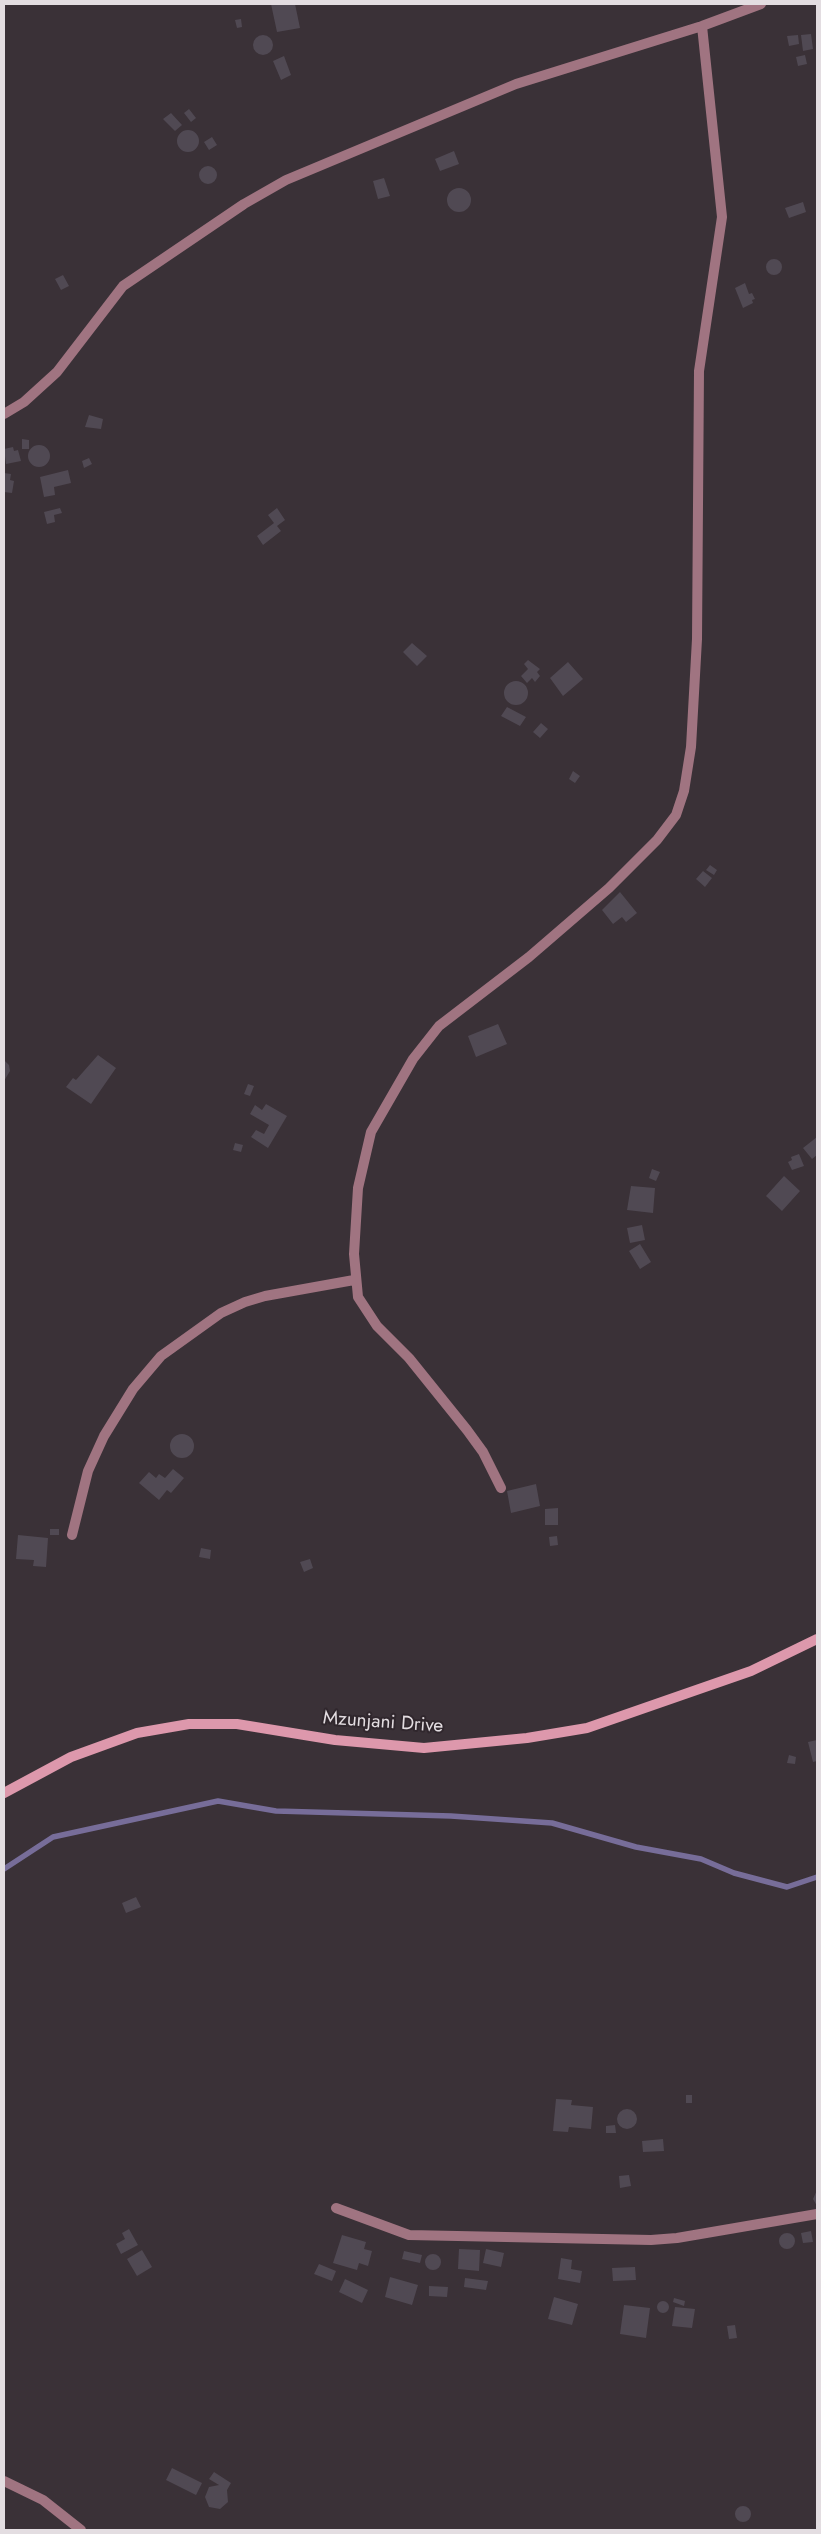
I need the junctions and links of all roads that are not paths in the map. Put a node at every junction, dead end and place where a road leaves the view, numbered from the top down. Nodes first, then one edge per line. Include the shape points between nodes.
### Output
1 (761, 4) edge
2 (702, 26) junction
3 (4, 414) edge
4 (354, 1280) junction
5 (501, 1488) dead end
6 (72, 1535) dead end
7 (817, 1639) edge
8 (4, 1793) edge
9 (336, 2208) dead end
10 (817, 2214) edge
11 (4, 2481) edge
12 (81, 2530) edge

1 - 2 street
2 - 3 street via 516,84 286,180 228,214 123,286 57,372 24,402
2 - 4 street via 722,218 699,372 696,673 691,747 684,791 676,815 662,834 616,881 529,957 439,1026 413,1060 371,1132 358,1188
4 - 5 street via 366,1313 439,1394 483,1452
4 - 6 street via 245,1302 221,1313 161,1356 133,1389 104,1436 88,1471
7 - 8 main road, Mzunjani Drive via 751,1671 587,1728 527,1738 424,1748 335,1740 237,1724 189,1724 137,1733 71,1757
9 - 10 street via 409,2235 651,2240
11 - 12 street via 44,2500

